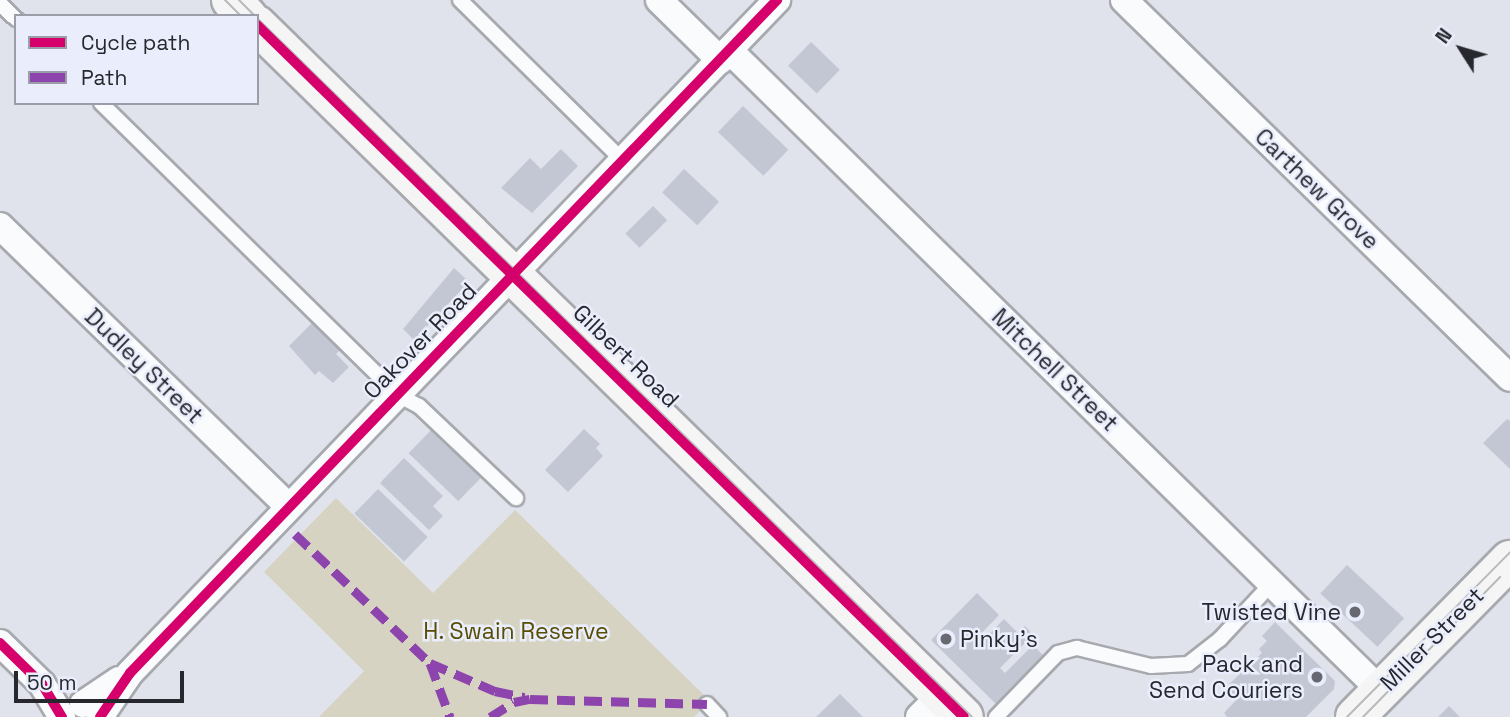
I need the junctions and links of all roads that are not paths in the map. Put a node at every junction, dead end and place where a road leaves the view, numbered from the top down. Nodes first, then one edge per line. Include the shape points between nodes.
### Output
1 (231, 0) edge
2 (460, 0) edge
3 (659, 0) edge
4 (777, 0) edge
5 (1124, 0) edge
6 (0, 4) edge
7 (245, 14) edge
8 (14, 17) edge
9 (259, 27) edge
10 (724, 55) junction
11 (103, 105) edge
12 (623, 161) junction
13 (0, 226) edge
14 (513, 276) junction
15 (1510, 378) edge
16 (398, 395) junction
17 (516, 498) dead end
18 (288, 506) junction
19 (1510, 560) edge
20 (1272, 583) junction
21 (0, 643) edge
22 (706, 704) dead end
23 (1368, 704) edge
24 (942, 709) edge
25 (81, 713) edge
26 (719, 717) edge
27 (996, 717) edge

1 - 7 street
2 - 12 lane
3 - 10 street, Mitchell Street
4 - 10 street, Oakover Road
5 - 15 street, Carthew Grove
6 - 8 lane
9 - 14 street, Gilbert Road
10 - 12 street, Oakover Road
10 - 20 street, Mitchell Street
11 - 16 lane
12 - 14 street, Oakover Road
13 - 18 street, Dudley Street
14 - 16 street, Oakover Road
14 - 24 street, Gilbert Road
16 - 17 lane via 419,407
16 - 18 street, Oakover Road
18 - 25 street, Oakover Road via 130,673
19 - 23 street, Miller Street
20 - 23 street, Mitchell Street
20 - 27 lane via 1212,646 1188,664 1170,669 1077,648 1058,653
21 - 25 street via 42,684
22 - 26 lane

